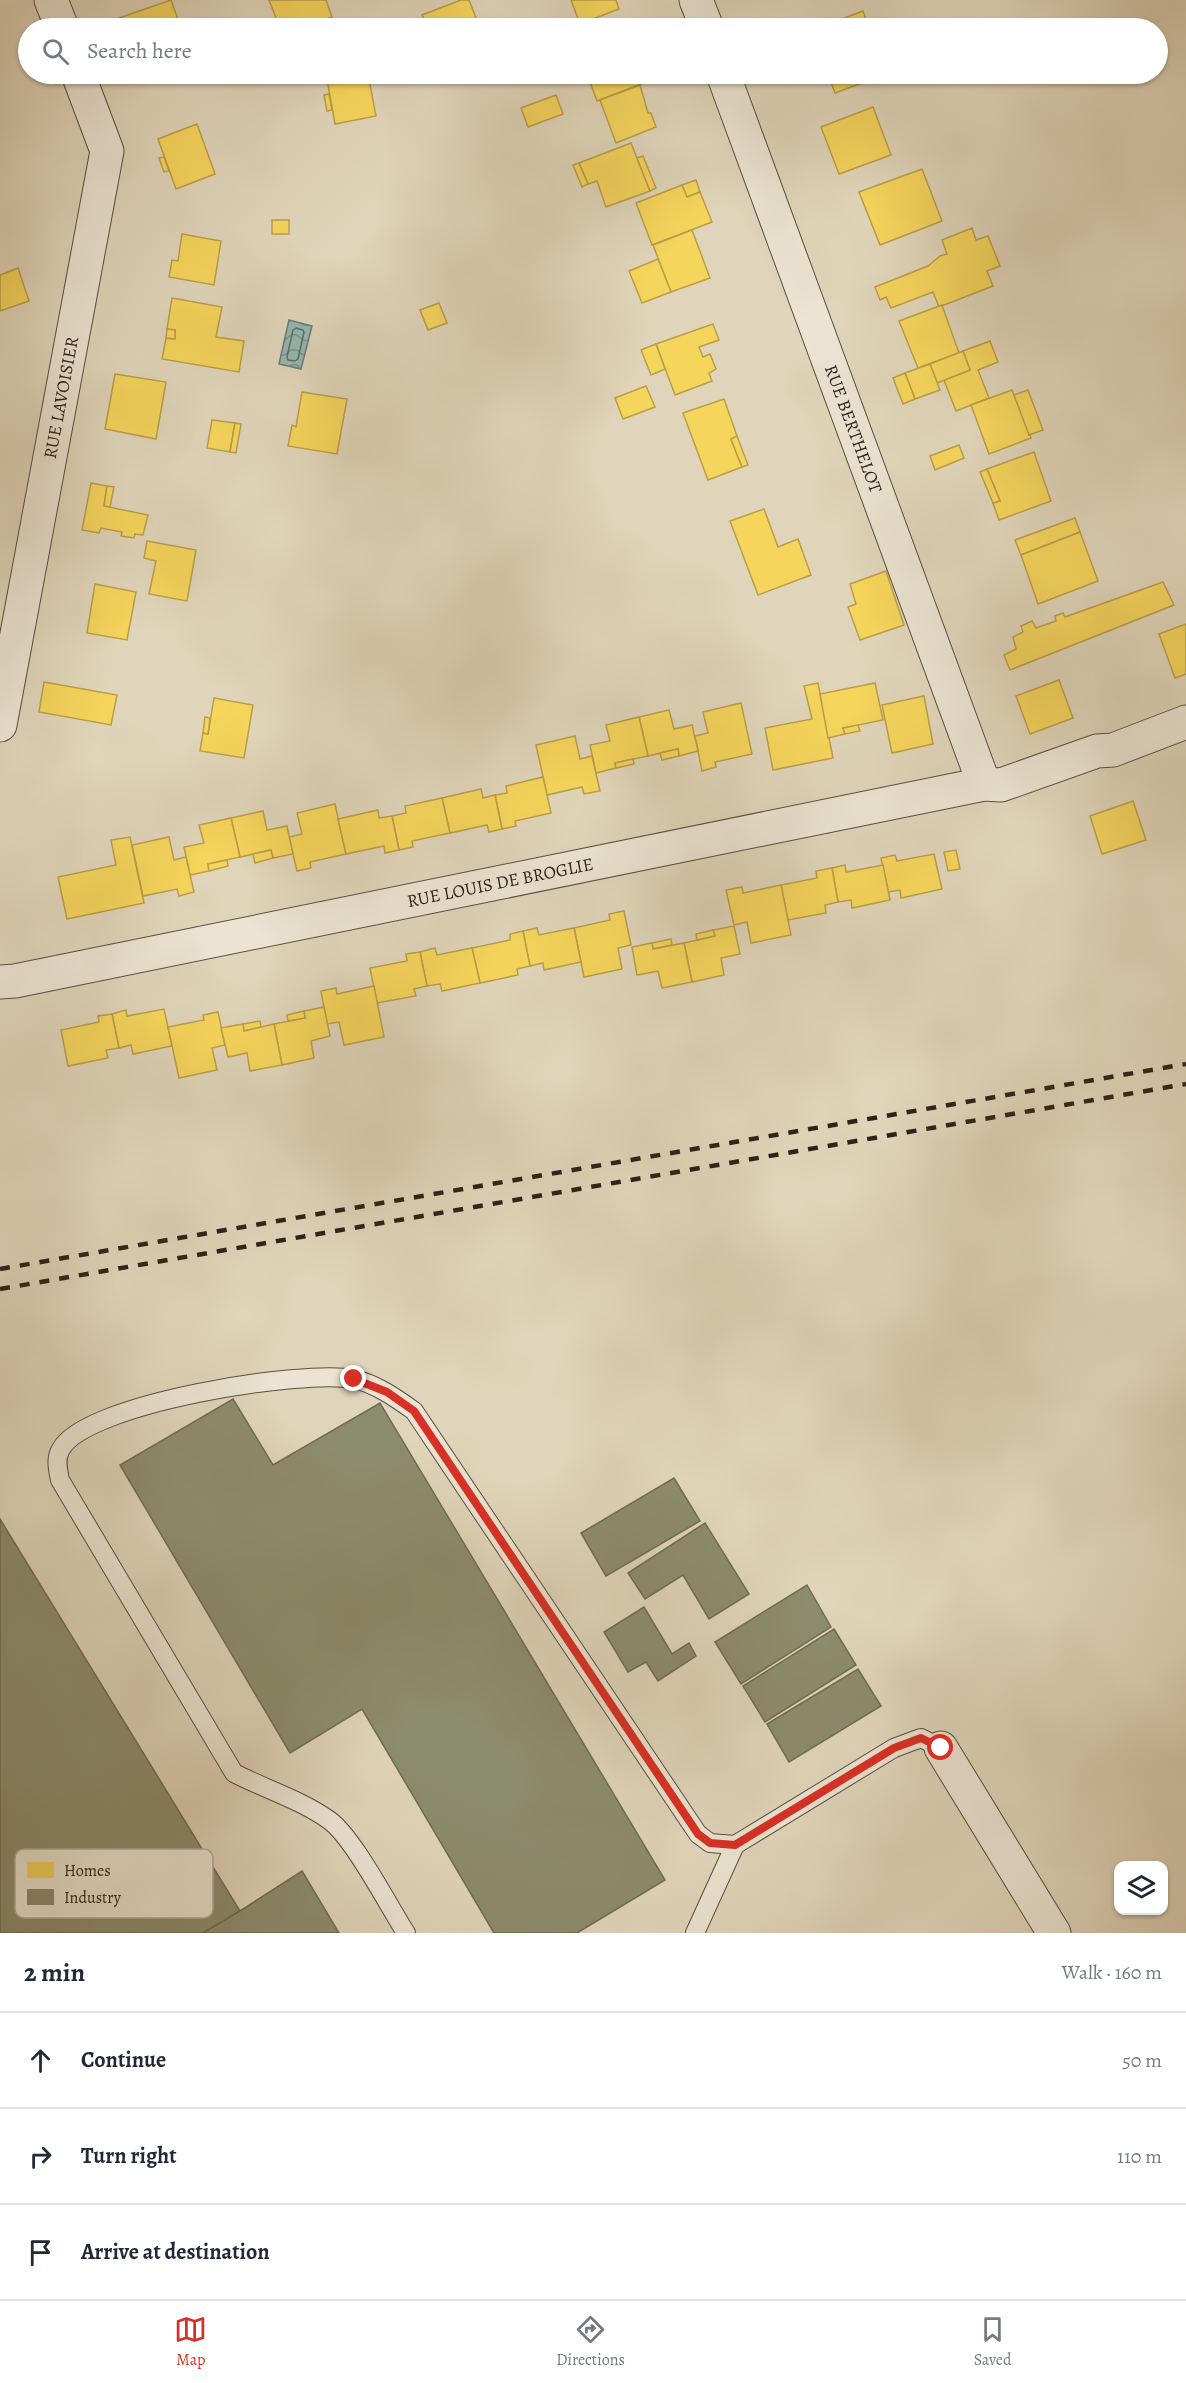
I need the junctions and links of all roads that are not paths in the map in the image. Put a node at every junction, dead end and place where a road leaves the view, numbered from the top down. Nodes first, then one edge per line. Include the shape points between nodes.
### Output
1 (51, 0) edge
2 (696, 0) edge
3 (58, 18) edge
4 (703, 18) edge
5 (82, 84) edge
6 (727, 84) edge
7 (1186, 722) edge
8 (0, 725) edge
9 (984, 784) junction
10 (5, 975) edge
11 (941, 1748) joint
12 (735, 1845) junction
13 (406, 1933) edge
14 (695, 1933) edge
15 (1053, 1933) edge

1 - 3 street
2 - 4 street
5 - 8 street, RUE LAVOISIER via 107,151
6 - 9 street, RUE BERTHELOT
7 - 9 street, RUE LOUIS DE BROGLIE via 1001,785
9 - 10 street, RUE LOUIS DE BROGLIE
11 - 12 lane via 921,1738 894,1748
11 - 15 street
12 - 13 lane via 710,1843 698,1834 414,1411 387,1392 354,1379 322,1377 209,1390 117,1413 82,1430 61,1448 57,1460 60,1480 234,1773 331,1821 353,1848
12 - 14 lane

